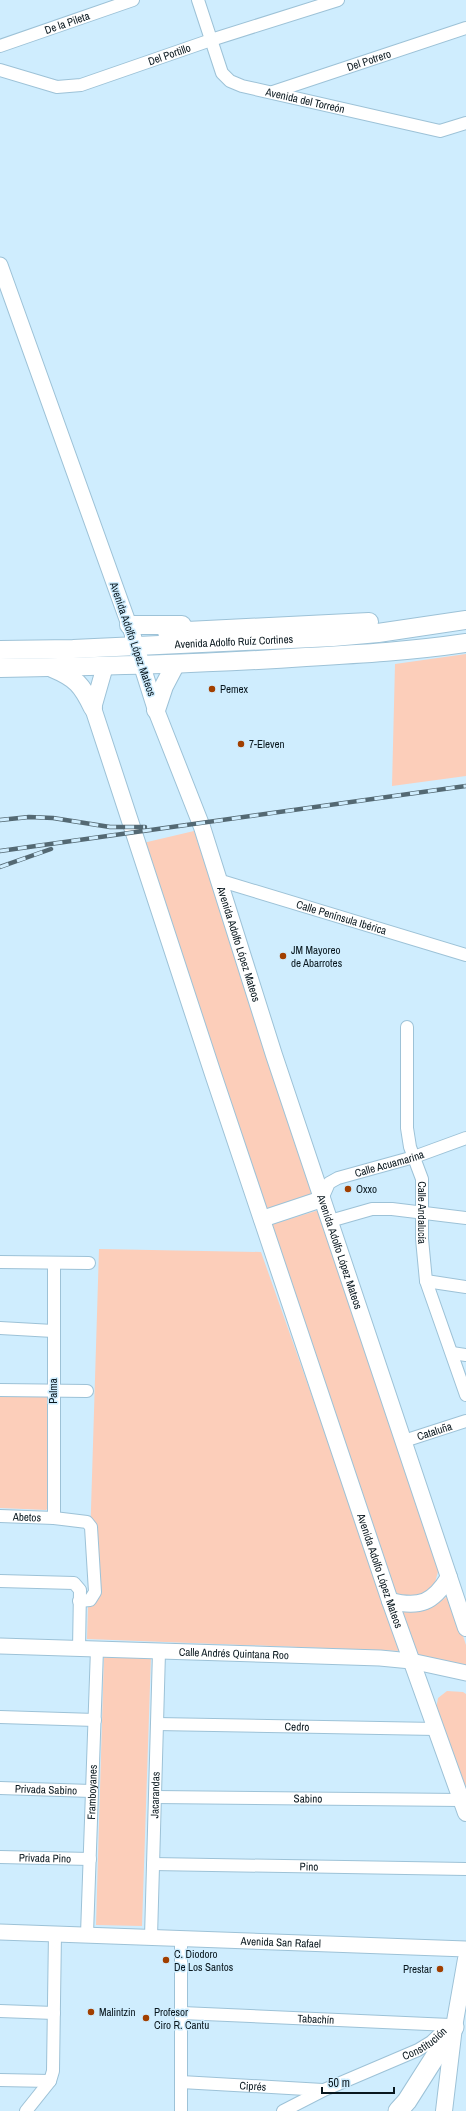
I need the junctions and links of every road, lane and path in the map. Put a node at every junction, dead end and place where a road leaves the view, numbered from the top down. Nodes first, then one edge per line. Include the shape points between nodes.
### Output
1 (133, 0) edge
2 (198, 0) edge
3 (338, 0) edge
4 (466, 28) edge
5 (211, 40) junction
6 (0, 46) edge
7 (0, 70) edge
8 (272, 92) junction
9 (466, 123) edge
10 (0, 265) edge
11 (466, 608) edge
12 (466, 620) edge
13 (130, 638) junction
14 (466, 643) edge
15 (0, 650) edge
16 (175, 665) junction
17 (105, 666) junction
18 (144, 666) junction
19 (50, 667) junction
20 (0, 668) edge
21 (93, 708) junction
22 (156, 710) junction
23 (218, 880) junction
24 (466, 955) edge
25 (407, 1027) dead end
26 (466, 1138) edge
27 (414, 1157) junction
28 (322, 1199) junction
29 (421, 1212) junction
30 (466, 1218) edge
31 (262, 1219) junction
32 (330, 1221) junction
33 (0, 1262) edge
34 (54, 1263) junction
35 (89, 1263) dead end
36 (426, 1281) junction
37 (466, 1287) edge
38 (0, 1328) edge
39 (53, 1331) junction
40 (452, 1353) junction
41 (466, 1355) edge
42 (0, 1390) edge
43 (54, 1391) junction
44 (87, 1391) dead end
45 (466, 1395) edge
46 (466, 1421) edge
47 (404, 1440) junction
48 (0, 1516) edge
49 (54, 1518) junction
50 (448, 1577) junction
51 (0, 1581) edge
52 (79, 1601) junction
53 (390, 1601) junction
54 (466, 1628) edge
55 (0, 1646) edge
56 (79, 1649) junction
57 (97, 1649) junction
58 (159, 1652) junction
59 (411, 1661) junction
60 (466, 1674) edge
61 (0, 1717) edge
62 (95, 1720) junction
63 (157, 1724) junction
64 (436, 1729) junction
65 (0, 1788) edge
66 (91, 1791) junction
67 (155, 1797) junction
68 (464, 1807) edge
69 (0, 1857) edge
70 (90, 1859) junction
71 (153, 1864) junction
72 (466, 1870) edge
73 (0, 1932) edge
74 (55, 1934) junction
75 (88, 1934) junction
76 (151, 1937) junction
77 (181, 1938) junction
78 (466, 1949) edge
79 (466, 1959) edge
80 (463, 1990) edge
81 (0, 2011) edge
82 (54, 2013) junction
83 (182, 2014) junction
84 (453, 2025) junction
85 (0, 2080) edge
86 (50, 2081) junction
87 (181, 2082) junction
88 (324, 2090) junction
89 (26, 2111) edge
90 (181, 2111) edge
91 (283, 2111) edge
92 (398, 2111) edge
93 (444, 2111) edge

1 - 6 street, De la Pileta
2 - 5 street, Avenida del Torreón
3 - 5 street, Del Portillo
4 - 8 street, Del Potrero
5 - 7 street, Del Portillo via 76,86 57,87
5 - 8 street, Avenida del Torreón via 222,73 230,81
8 - 9 street, Avenida del Torreón via 440,131
10 - 13 street, Avenida Adolfo López Mateos
11 - 13 main road, Avenida Adolfo Ruíz Cortines via 429,616 374,622 224,628 151,633
12 - 13 main road, Avenida Adolfo Ruíz Cortines via 370,634
13 - 15 main road, Avenida Adolfo Ruíz Cortines
13 - 17 main road
13 - 18 main road, Avenida Adolfo López Mateos
14 - 16 main road, Avenida Adolfo Ruíz Cortines via 392,652
16 - 18 main road, Avenida Adolfo Ruíz Cortines
16 - 22 main road
17 - 18 main road, Avenida Adolfo Ruíz Cortines
17 - 19 main road, Avenida Adolfo Ruíz Cortines
17 - 21 main road
18 - 22 main road, Avenida Adolfo López Mateos
19 - 20 main road, Avenida Adolfo Ruíz Cortines
19 - 21 main road via 77,681 84,688
21 - 31 main road, Avenida Adolfo López Mateos
22 - 23 main road, Avenida Adolfo López Mateos via 202,827
23 - 24 street, Calle Península Ibérica
23 - 28 main road, Avenida Adolfo López Mateos
25 - 27 street, Calle Andalucía via 407,1128
26 - 27 street, Calle Acuamarina
27 - 28 street, Calle Acuamarina via 338,1178 329,1183
27 - 29 street, Calle Andalucía via 422,1179
28 - 31 main road
28 - 32 main road, Avenida Adolfo López Mateos
29 - 30 street
29 - 32 street via 372,1209
29 - 36 street, Calle Andalucía
31 - 53 main road, Avenida Adolfo López Mateos
32 - 47 main road, Avenida Adolfo López Mateos
33 - 34 street
34 - 35 street
34 - 39 street, Palma
36 - 37 street
36 - 40 street, Calle Andalucía
38 - 39 street
39 - 43 street, Palma
40 - 41 street
40 - 45 street, Calle Andalucía
42 - 43 street
43 - 44 street
43 - 49 street, Palma
46 - 47 street, Cataluña
47 - 50 main road, Avenida Adolfo López Mateos
48 - 49 street, Abetos
49 - 52 street, Abetos via 87,1522 91,1527 95,1592 90,1600
50 - 53 main road via 441,1590 427,1601 405,1604
50 - 54 main road, Avenida Adolfo López Mateos
51 - 52 street via 74,1583 78,1586
52 - 56 street
53 - 59 main road, Avenida Adolfo López Mateos
55 - 56 street, Calle Andrés Quintana Roo
56 - 57 street, Calle Andrés Quintana Roo
57 - 58 street, Calle Andrés Quintana Roo
57 - 62 street, Framboyanes
58 - 59 street, Calle Andrés Quintana Roo via 333,1655
58 - 63 street, Jacarandas
59 - 60 street, Calle Andrés Quintana Roo
59 - 64 main road, Avenida Adolfo López Mateos
61 - 62 street
62 - 66 street, Framboyanes
63 - 64 street, Cedro
63 - 67 street, Jacarandas
64 - 68 main road, Avenida Adolfo López Mateos
65 - 66 street, Privada Sabino
66 - 70 street, Framboyanes
67 - 68 street, Sabino
67 - 71 street, Jacarandas
69 - 70 street, Privada Pino
70 - 75 street, Framboyanes
71 - 72 street, Pino
71 - 76 street, Jacarandas
73 - 74 street, Avenida San Rafael
74 - 75 street, Avenida San Rafael
74 - 82 street
75 - 76 street, Avenida San Rafael
76 - 77 street, Avenida San Rafael
77 - 78 street, Avenida San Rafael
77 - 83 street
79 - 80 main road
80 - 84 main road
81 - 82 street
82 - 86 street via 54,2065
83 - 84 street, Tabachín
83 - 87 street
84 - 88 street, Constitución via 418,2050
84 - 92 highway via 407,2101
84 - 93 main road via 450,2075
85 - 86 street
86 - 89 street
87 - 88 street, Ciprés
87 - 90 street
88 - 91 street, Constitución

